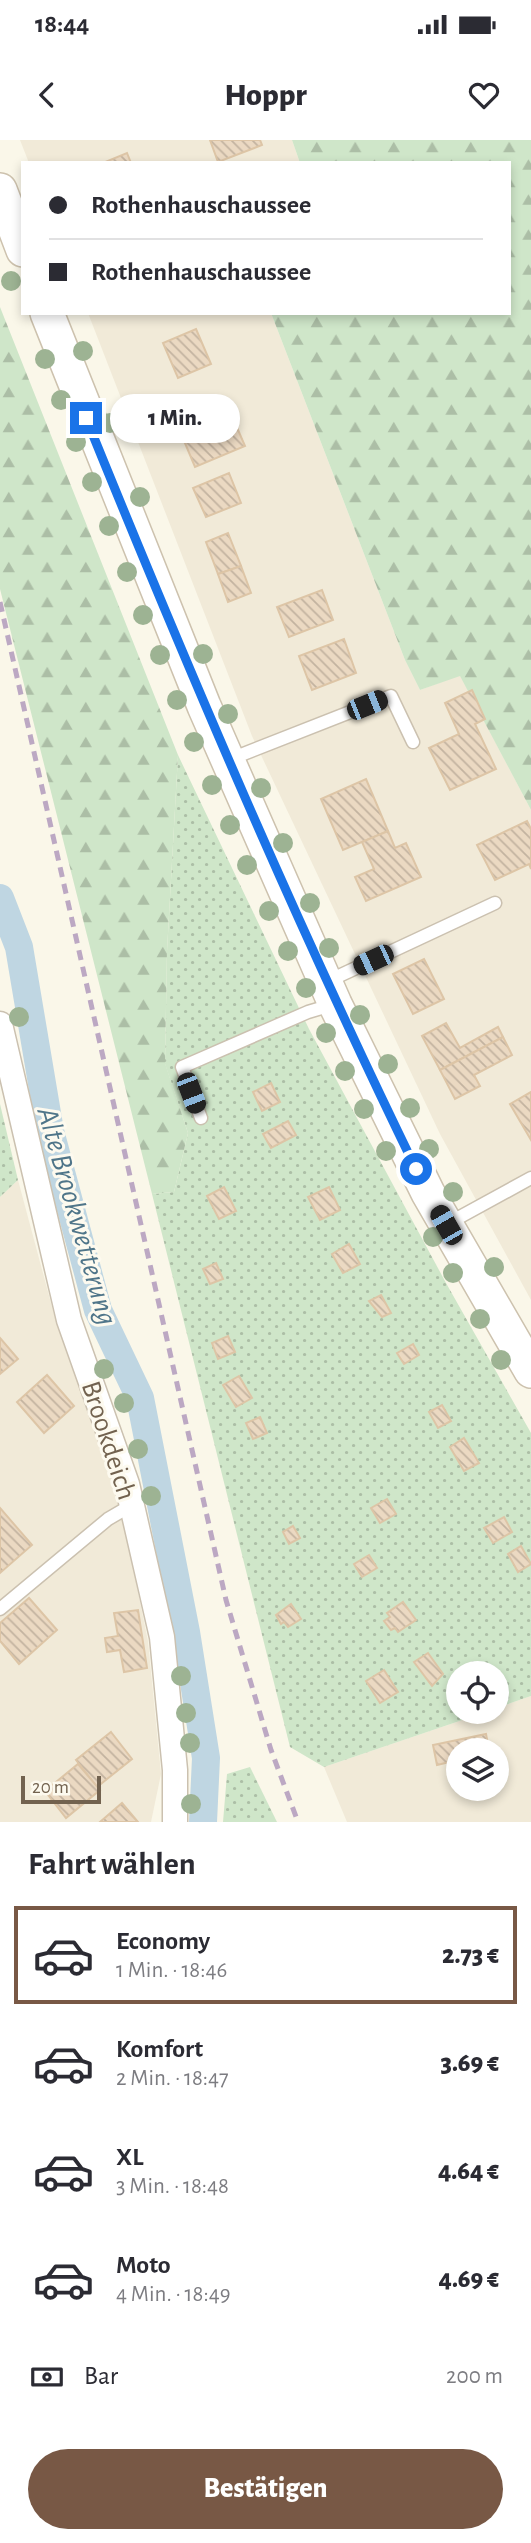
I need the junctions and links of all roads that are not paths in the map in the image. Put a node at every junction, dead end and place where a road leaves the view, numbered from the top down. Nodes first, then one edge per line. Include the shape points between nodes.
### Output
1 (0, 190) edge
2 (21, 245) edge
3 (48, 315) edge
4 (413, 742) dead end
5 (228, 760) junction
6 (495, 903) dead end
7 (330, 993) junction
8 (0, 1024) edge
9 (201, 1118) dead end
10 (531, 1178) edge
11 (446, 1225) junction
12 (531, 1371) edge
13 (132, 1505) junction
14 (0, 1609) edge
15 (175, 1822) edge

1 - 2 main road
3 - 5 main road
4 - 5 lane via 391,696
5 - 7 main road
6 - 7 lane
7 - 9 lane via 308,1012 181,1067
7 - 11 main road
8 - 13 street, Brookdeich via 69,1320
10 - 11 lane
11 - 12 main road
13 - 14 lane via 108,1518
13 - 15 street, Brookdeich via 162,1637 176,1770

